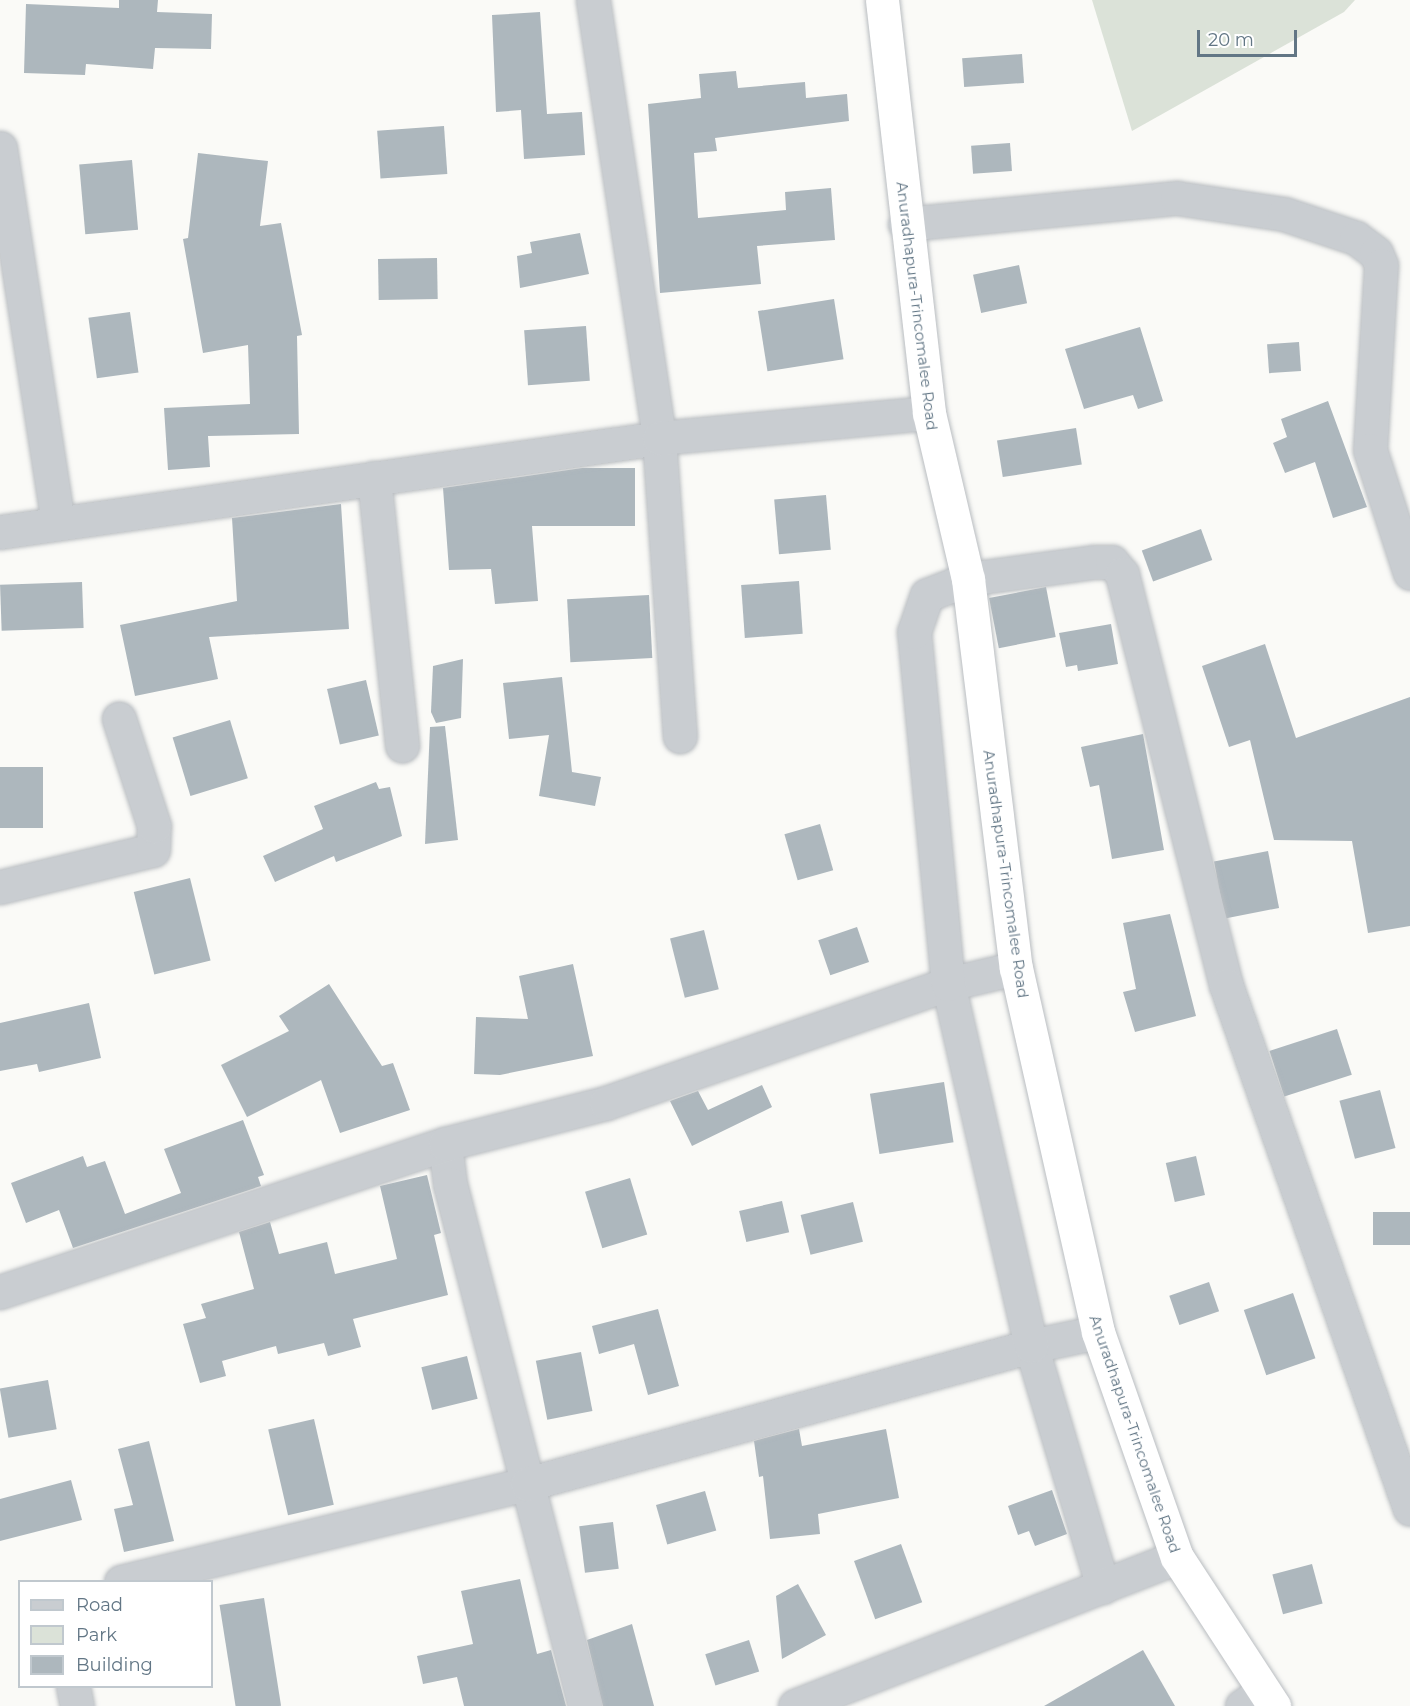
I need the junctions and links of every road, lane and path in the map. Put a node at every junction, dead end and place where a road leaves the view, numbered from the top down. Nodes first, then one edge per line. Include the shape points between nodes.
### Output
1 (593, 0) edge
2 (882, 0) edge
3 (0, 148) edge
4 (905, 225) junction
5 (929, 413) junction
6 (659, 438) junction
7 (374, 478) junction
8 (58, 521) junction
9 (0, 532) edge
10 (1410, 573) edge
11 (968, 579) junction
12 (120, 719) dead end
13 (680, 736) dead end
14 (402, 746) dead end
15 (0, 887) edge
16 (1016, 968) junction
17 (948, 984) junction
18 (445, 1144) junction
19 (0, 1292) edge
20 (1098, 1332) junction
21 (1031, 1346) junction
22 (527, 1484) junction
23 (1410, 1509) edge
24 (1177, 1557) junction
25 (125, 1580) edge
26 (1103, 1587) junction
27 (73, 1688) edge
28 (1259, 1702) edge
29 (77, 1706) edge
30 (585, 1706) edge
31 (795, 1706) edge

1 - 6 street
2 - 4 highway, Anuradhapura-Trincomalee Road
3 - 8 street
4 - 5 highway, Anuradhapura-Trincomalee Road
4 - 10 street via 1177,198 1284,214 1356,238 1376,253 1381,265 1370,450
5 - 6 street
5 - 11 highway, Anuradhapura-Trincomalee Road
6 - 7 street
6 - 13 street
7 - 8 street
7 - 14 street
8 - 9 street
11 - 16 highway, Anuradhapura-Trincomalee Road
11 - 17 street via 927,595 914,632
11 - 23 street via 1094,562 1112,562 1122,574 1226,985
12 - 15 street via 154,826 153,850
16 - 17 street
16 - 20 highway, Anuradhapura-Trincomalee Road
17 - 18 street via 606,1103
17 - 21 street
18 - 19 street
18 - 22 street via 450,1184
20 - 21 street
20 - 24 highway, Anuradhapura-Trincomalee Road
21 - 22 street
21 - 26 street
22 - 25 street
22 - 30 street via 549,1553
24 - 26 street
24 - 28 highway, Anuradhapura-Trincomalee Road
26 - 31 street
27 - 29 street

